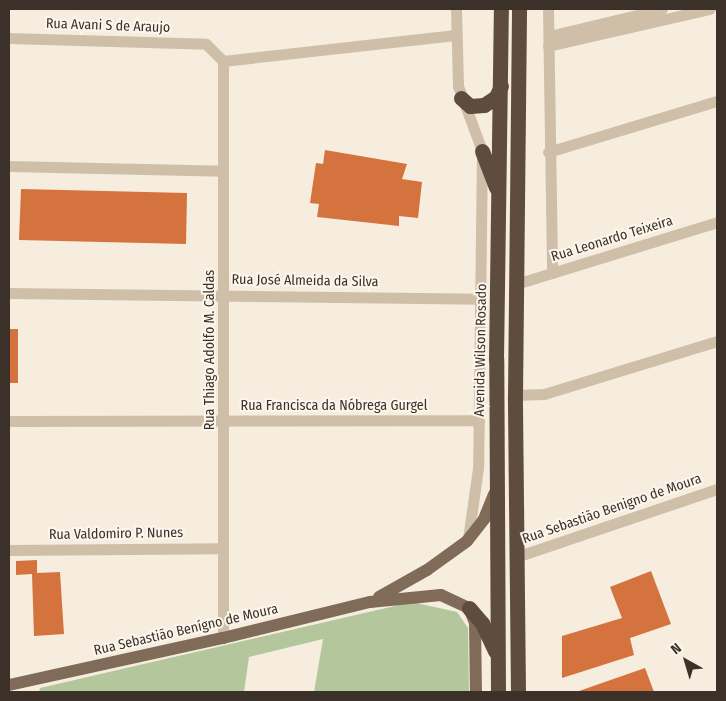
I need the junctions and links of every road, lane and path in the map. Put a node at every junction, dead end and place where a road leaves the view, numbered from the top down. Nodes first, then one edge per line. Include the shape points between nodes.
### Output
1 (456, 9) edge
2 (501, 9) edge
3 (519, 9) edge
4 (548, 9) edge
5 (662, 9) edge
6 (710, 9) edge
7 (456, 35) junction
8 (9, 38) edge
9 (548, 41) junction
10 (223, 61) junction
11 (501, 84) junction
12 (461, 98) junction
13 (717, 101) edge
14 (482, 151) junction
15 (548, 152) junction
16 (9, 166) edge
17 (222, 171) junction
18 (500, 198) junction
19 (717, 222) edge
20 (552, 274) junction
21 (516, 284) junction
22 (9, 293) edge
23 (225, 295) junction
24 (481, 299) junction
25 (717, 341) edge
26 (516, 395) junction
27 (479, 420) junction
28 (9, 421) edge
29 (225, 422) junction
30 (496, 483) junction
31 (717, 489) edge
32 (467, 541) junction
33 (223, 548) junction
34 (9, 550) edge
35 (516, 557) junction
36 (370, 602) junction
37 (469, 608) junction
38 (223, 638) junction
39 (498, 657) junction
40 (9, 685) edge
41 (476, 692) edge
42 (498, 692) edge
43 (518, 692) edge

1 - 7 street
2 - 11 highway, Avenida Wilson Rosado
3 - 21 highway
4 - 9 street
5 - 9 street
6 - 9 street
7 - 10 street
7 - 12 street via 456,69
8 - 10 street, Rua Avani S de Araujo via 206,44
9 - 15 street
10 - 17 street, Rua Thiago Adolfo M. Caldas
11 - 12 highway via 496,96 484,105 470,106
11 - 18 highway, Avenida Wilson Rosado
12 - 14 street
13 - 15 street
14 - 18 highway
14 - 24 street
15 - 20 street
16 - 17 street
17 - 23 street, Rua Thiago Adolfo M. Caldas
18 - 30 highway, Avenida Wilson Rosado
19 - 20 street, Rua Leonardo Teixeira
20 - 21 street, Rua Leonardo Teixeira
21 - 26 highway
22 - 23 street, Rua José Almeida da Silva
23 - 24 street, Rua José Almeida da Silva
23 - 29 street, Rua Thiago Adolfo M. Caldas
24 - 27 street
25 - 26 street via 544,394
26 - 35 highway
27 - 29 street, Rua Francisca da Nóbrega Gurgel
27 - 32 street via 478,468
28 - 29 street, Rua Francisca da Nóbrega Gurgel
29 - 33 street, Rua Thiago Adolfo M. Caldas
30 - 32 main road via 492,504
30 - 39 highway, Avenida Wilson Rosado
31 - 35 street, Rua Sebastião Benigno de Moura
32 - 36 main road via 427,570
33 - 34 street, Rua Valdomiro P. Nunes
33 - 38 street, Rua Thiago Adolfo M. Caldas
35 - 43 highway
36 - 37 main road via 441,595
36 - 38 main road, Rua Sebastião Benígno de Moura
37 - 39 highway via 482,623
37 - 41 main road via 475,623
38 - 40 main road, Rua Sebastião Benígno de Moura
39 - 42 highway, Avenida Wilson Rosado

